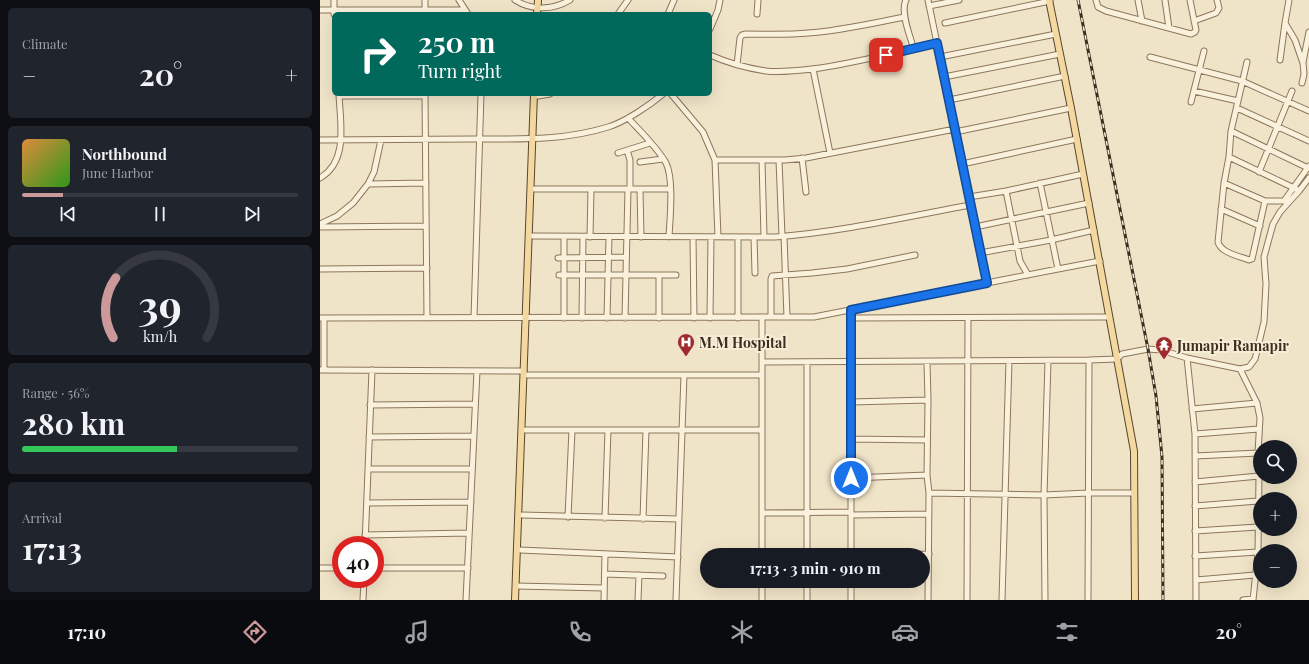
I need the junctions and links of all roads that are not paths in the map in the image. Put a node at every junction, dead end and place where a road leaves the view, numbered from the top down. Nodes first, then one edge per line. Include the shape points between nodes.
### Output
1 (334, 0) edge
2 (425, 0) edge
3 (459, 0) edge
4 (515, 0) edge
5 (538, 0) edge
6 (541, 0) edge
7 (570, 0) edge
8 (628, 0) edge
9 (674, 0) edge
10 (720, 0) edge
11 (758, 0) edge
12 (906, 0) edge
13 (959, 0) edge
14 (1050, 0) edge
15 (1096, 0) edge
16 (1138, 0) edge
17 (1165, 0) edge
18 (1190, 0) edge
19 (1218, 0) edge
20 (1289, 0) edge
21 (928, 3) edge
22 (320, 10) edge
23 (539, 11) edge
24 (334, 12) edge
25 (425, 12) edge
26 (466, 12) edge
27 (619, 12) edge
28 (669, 12) edge
29 (757, 14) dead end
30 (905, 17) junction
31 (1142, 21) junction
32 (1194, 21) junction
33 (944, 23) dead end
34 (1285, 23) junction
35 (712, 24) edge
36 (1169, 28) junction
37 (1309, 32) edge
38 (1056, 34) junction
39 (937, 43) junction
40 (914, 49) junction
41 (1204, 51) dead end
42 (1060, 54) junction
43 (712, 56) edge
44 (940, 56) junction
45 (1150, 57) dead end
46 (1280, 60) dead end
47 (1247, 62) dead end
48 (1303, 64) junction
49 (737, 65) junction
50 (813, 69) junction
51 (1199, 69) junction
52 (1065, 76) junction
53 (944, 78) junction
54 (1242, 81) junction
55 (1302, 83) dead end
56 (1292, 91) dead end
57 (1194, 92) junction
58 (339, 96) edge
59 (425, 96) edge
60 (481, 96) edge
61 (536, 96) edge
62 (661, 96) edge
63 (673, 96) edge
64 (949, 100) junction
65 (1238, 101) junction
66 (1191, 102) dead end
67 (1288, 103) junction
68 (1071, 108) junction
69 (1237, 108) junction
70 (1309, 111) edge
71 (628, 118) junction
72 (1278, 126) junction
73 (955, 131) junction
74 (1231, 131) junction
75 (426, 139) junction
76 (480, 139) junction
77 (534, 139) junction
78 (1077, 139) junction
79 (320, 140) edge
80 (341, 140) junction
81 (381, 140) junction
82 (1309, 141) edge
83 (650, 143) junction
84 (1269, 149) junction
85 (627, 150) junction
86 (618, 153) dead end
87 (830, 153) junction
88 (1229, 157) junction
89 (802, 158) junction
90 (663, 159) junction
91 (715, 160) junction
92 (762, 160) junction
93 (779, 160) junction
94 (640, 162) dead end
95 (962, 164) junction
96 (1309, 167) edge
97 (1259, 172) junction
98 (1083, 174) junction
99 (320, 178) edge
100 (1309, 178) edge
101 (1040, 183) junction
102 (1224, 183) junction
103 (368, 184) junction
104 (426, 184) junction
105 (534, 189) junction
106 (591, 189) junction
107 (629, 189) junction
108 (640, 189) junction
109 (670, 189) junction
110 (1297, 189) junction
111 (1006, 191) junction
112 (806, 192) dead end
113 (969, 197) junction
114 (1265, 201) junction
115 (1089, 203) junction
116 (970, 205) junction
117 (1221, 209) junction
118 (1046, 213) junction
119 (1012, 219) junction
120 (320, 224) edge
121 (426, 226) junction
122 (1260, 226) junction
123 (320, 227) edge
124 (975, 227) junction
125 (1094, 230) junction
126 (532, 236) junction
127 (783, 236) junction
128 (564, 237) junction
129 (583, 237) junction
130 (590, 237) junction
131 (608, 237) junction
132 (627, 237) junction
133 (641, 237) junction
134 (670, 237) junction
135 (693, 237) junction
136 (711, 237) junction
137 (718, 237) junction
138 (738, 237) junction
139 (754, 237) junction
140 (764, 237) junction
141 (1051, 240) junction
142 (1017, 246) junction
143 (980, 253) junction
144 (915, 256) dead end
145 (558, 258) dead end
146 (564, 258) junction
147 (583, 258) junction
148 (608, 258) junction
149 (626, 258) junction
150 (1100, 261) junction
151 (426, 268) junction
152 (320, 269) edge
153 (1058, 269) junction
154 (754, 273) dead end
155 (561, 275) junction
156 (582, 275) junction
157 (608, 275) junction
158 (626, 275) junction
159 (659, 275) junction
160 (676, 275) dead end
161 (786, 275) junction
162 (1028, 276) junction
163 (987, 283) junction
164 (851, 310) junction
165 (788, 317) junction
166 (1109, 317) junction
167 (322, 318) edge
168 (427, 318) junction
169 (474, 318) junction
170 (527, 318) junction
171 (564, 318) junction
172 (582, 318) junction
173 (607, 318) junction
174 (625, 318) junction
175 (659, 318) junction
176 (694, 318) junction
177 (710, 318) junction
178 (738, 318) junction
179 (762, 318) junction
180 (771, 318) junction
181 (851, 318) junction
182 (968, 318) junction
183 (1187, 358) junction
184 (1117, 359) junction
185 (1089, 360) junction
186 (1009, 361) junction
187 (1048, 361) junction
188 (762, 362) junction
189 (807, 362) junction
190 (851, 362) junction
191 (927, 362) junction
192 (968, 362) junction
193 (1240, 369) junction
194 (322, 370) edge
195 (372, 370) junction
196 (477, 371) junction
197 (525, 373) junction
198 (762, 374) junction
199 (684, 375) junction
200 (928, 400) junction
201 (851, 402) junction
202 (1257, 403) junction
203 (475, 404) junction
204 (370, 405) junction
205 (1192, 409) junction
206 (1259, 429) junction
207 (525, 430) junction
208 (572, 430) junction
209 (608, 430) junction
210 (646, 430) junction
211 (682, 430) junction
212 (762, 430) junction
213 (1195, 434) junction
214 (474, 436) junction
215 (369, 437) junction
216 (851, 439) junction
217 (927, 440) junction
218 (1259, 440) edge
219 (1253, 453) edge
220 (1195, 456) junction
221 (368, 468) junction
222 (472, 469) junction
223 (927, 476) junction
224 (1253, 477) edge
225 (851, 478) junction
226 (1195, 482) junction
227 (929, 493) junction
228 (967, 493) junction
229 (1088, 493) junction
230 (1134, 493) junction
231 (1006, 495) junction
232 (1044, 496) junction
233 (1253, 501) edge
234 (471, 502) junction
235 (367, 503) junction
236 (1195, 506) junction
237 (807, 512) junction
238 (762, 513) junction
239 (851, 514) junction
240 (929, 514) junction
241 (522, 515) junction
242 (568, 517) junction
243 (605, 518) junction
244 (643, 518) junction
245 (679, 520) junction
246 (1253, 527) edge
247 (1195, 531) junction
248 (469, 533) junction
249 (366, 535) joint
250 (762, 548) edge
251 (807, 548) edge
252 (851, 548) edge
253 (929, 548) edge
254 (520, 550) junction
255 (1253, 552) edge
256 (605, 554) junction
257 (678, 556) junction
258 (1196, 556) junction
259 (320, 568) edge
260 (332, 568) edge
261 (384, 568) edge
262 (468, 568) junction
263 (605, 574) junction
264 (639, 575) junction
265 (1253, 575) edge
266 (663, 576) dead end
267 (1196, 580) junction
268 (518, 586) junction
269 (364, 588) edge
270 (604, 588) junction
271 (762, 588) edge
272 (807, 588) edge
273 (851, 588) edge
274 (928, 588) edge
275 (1254, 588) edge
276 (363, 600) edge
277 (466, 600) edge
278 (515, 600) edge
279 (519, 600) edge
280 (604, 600) edge
281 (638, 600) edge
282 (676, 600) edge
283 (762, 600) edge
284 (807, 600) edge
285 (851, 600) edge
286 (928, 600) edge
287 (967, 600) edge
288 (1002, 600) edge
289 (1045, 600) edge
290 (1088, 600) edge
291 (1134, 600) edge
292 (1196, 600) edge
293 (1243, 600) edge
294 (1253, 600) edge

1 - 24 street
2 - 25 street
3 - 26 street
4 - 23 street
5 - 23 main road
6 - 23 main road
7 - 23 street
8 - 27 street
9 - 28 street
10 - 35 street
11 - 29 street
12 - 30 street
13 - 21 street
14 - 33 street
14 - 38 main road
15 - 31 street via 1100,9
16 - 31 street
17 - 36 street
18 - 32 street
19 - 32 street via 1219,8 1216,13
20 - 34 street
21 - 39 street
22 - 24 street
24 - 25 street
25 - 26 street
30 - 40 street
30 - 49 street via 808,33 742,35
31 - 36 street
32 - 36 street via 1194,33
34 - 46 street
34 - 48 street via 1295,40
37 - 48 street
38 - 42 main road
38 - 44 street
39 - 40 street
39 - 44 street
40 - 50 street
41 - 51 street
42 - 52 main road
42 - 53 street
43 - 49 street
44 - 53 street
45 - 51 street
47 - 54 street
48 - 55 street
49 - 50 street via 767,71
50 - 87 street
51 - 54 street
51 - 57 street
52 - 64 street
52 - 68 main road
53 - 64 street
54 - 65 street
54 - 67 street
56 - 67 street
57 - 65 street
57 - 66 street
58 - 80 street
59 - 75 street
60 - 76 street
61 - 77 main road
62 - 71 street
63 - 91 street via 703,132
64 - 73 street
65 - 69 street
67 - 70 street
67 - 72 street
68 - 73 street
68 - 78 main road
69 - 72 street
69 - 74 street
71 - 77 street via 610,127 581,135
71 - 83 street
72 - 82 street
72 - 84 street
73 - 87 street
73 - 95 street
74 - 84 street
74 - 88 street
75 - 76 street
75 - 81 street
75 - 104 street
76 - 77 street
76 - 169 street
77 - 105 main road
77 - 170 main road
78 - 95 street
78 - 98 main road
79 - 80 street
80 - 81 street
80 - 99 street via 336,159
81 - 103 street via 374,172
83 - 85 street
83 - 90 street
84 - 96 street
84 - 97 street
85 - 86 street
85 - 107 street via 630,160
87 - 89 street
88 - 97 street
88 - 102 street
89 - 93 street
89 - 112 street
90 - 94 street
90 - 109 street via 669,175
91 - 92 street
91 - 137 street
92 - 93 street
92 - 140 street
93 - 127 street
95 - 113 street
96 - 110 street
97 - 110 street
98 - 101 street
98 - 115 main road
100 - 110 street
101 - 111 street
101 - 118 street
102 - 114 street
102 - 117 street
103 - 104 street
103 - 120 street via 353,203 337,216
104 - 121 street
105 - 106 street
105 - 126 main road
106 - 107 street
106 - 130 street
107 - 108 street
107 - 132 street
108 - 109 street
108 - 133 street
109 - 134 street
110 - 114 street via 1284,201
110 - 193 street via 1273,224 1264,257 1266,291 1261,336 1255,359 1249,367
111 - 113 street
111 - 119 street
113 - 116 street
114 - 122 street
115 - 118 street
115 - 125 main road
116 - 124 street
116 - 127 street via 843,229
117 - 122 street
117 - 122 street via 1218,242 1221,248 1229,253 1252,259
118 - 119 street
118 - 141 street
119 - 124 street
119 - 142 street
121 - 123 street
121 - 151 street
124 - 143 street
125 - 141 street
125 - 150 main road
126 - 128 street
126 - 170 main road
127 - 140 street
127 - 161 street
128 - 129 street
128 - 146 street
129 - 130 street
129 - 147 street
130 - 131 street
131 - 132 street
131 - 148 street
132 - 133 street
132 - 149 street
133 - 134 street
134 - 135 street
135 - 136 street
135 - 176 street
136 - 137 street
136 - 177 street
137 - 138 street
138 - 139 street
138 - 178 street
139 - 140 street
139 - 154 street
141 - 142 street
141 - 153 street
142 - 143 street
142 - 162 street via 1020,261
143 - 163 street
144 - 161 street
145 - 146 street
146 - 147 street
146 - 155 street
147 - 148 street
147 - 156 street
148 - 149 street
148 - 157 street
149 - 158 street
150 - 153 street
150 - 166 main road
151 - 152 street
151 - 168 street
153 - 162 street
155 - 156 street
155 - 171 street
156 - 157 street
156 - 172 street
157 - 158 street
157 - 173 street
158 - 159 street
158 - 174 street
159 - 160 street
159 - 175 street
161 - 165 street
161 - 180 street via 771,277
162 - 163 street
163 - 164 street
164 - 165 street via 814,317
164 - 181 street
165 - 180 street
166 - 182 street
166 - 184 main road
167 - 168 street
167 - 194 street
168 - 169 street
169 - 170 street
170 - 171 street
170 - 197 main road
171 - 172 street
172 - 173 street
173 - 174 street
174 - 175 street
175 - 176 street
176 - 177 street
177 - 178 street
178 - 179 street
179 - 180 street
179 - 188 street
181 - 182 street
181 - 190 street
182 - 192 street
183 - 184 street via 1162,350 1148,349 1122,354
183 - 193 street
183 - 205 street
184 - 185 street
184 - 230 main road via 1134,451
185 - 187 street
185 - 229 street
186 - 187 street
186 - 192 street
186 - 231 street
187 - 232 street
188 - 189 street
188 - 198 street
189 - 190 street
189 - 237 street
190 - 191 street
190 - 201 street
191 - 192 street
191 - 200 street
192 - 228 street
193 - 202 street
194 - 195 street
195 - 196 street
195 - 204 street
196 - 197 street
196 - 203 street
197 - 199 street
197 - 207 main road
197 - 268 main road
198 - 199 street
198 - 212 street
199 - 211 street
200 - 201 street
200 - 217 street
201 - 216 street
202 - 205 street
202 - 206 street
203 - 204 street
203 - 214 street
204 - 215 street
205 - 213 street
206 - 213 street
206 - 218 street
207 - 208 street
207 - 241 main road
208 - 209 street
208 - 242 street
209 - 210 street
209 - 243 street
210 - 211 street
210 - 244 street
211 - 212 street
211 - 245 street
212 - 238 street
213 - 220 street
214 - 215 street
214 - 222 street
215 - 221 street
216 - 217 street
216 - 225 street
217 - 223 street
219 - 220 street
220 - 226 street
221 - 222 street
221 - 235 street
222 - 234 street
223 - 225 street
223 - 227 street
224 - 226 street
225 - 239 street
226 - 236 street
227 - 228 street
227 - 240 street
228 - 231 street
228 - 287 street
229 - 230 street
229 - 232 street
229 - 290 street
230 - 291 main road
231 - 232 street
231 - 288 street
232 - 289 street
233 - 236 street
234 - 235 street
234 - 248 street
235 - 249 street
236 - 247 street
237 - 238 street
237 - 239 street
237 - 251 street
238 - 250 street
239 - 240 street
239 - 252 street
240 - 253 street
241 - 242 street
241 - 254 main road
242 - 243 street
243 - 244 street
244 - 245 street
245 - 257 street
246 - 247 street
247 - 258 street
248 - 249 street
248 - 262 street
254 - 256 street
254 - 268 main road
255 - 258 street
256 - 257 street
256 - 263 street
257 - 282 street
258 - 267 street
259 - 260 street
261 - 262 street
262 - 277 street
263 - 264 street
263 - 270 street
264 - 266 street
264 - 281 street
265 - 267 street
267 - 292 street
268 - 270 street
268 - 278 main road
268 - 279 main road
269 - 276 street
270 - 280 street
271 - 283 street
272 - 284 street
273 - 285 street
274 - 286 street
275 - 294 street
293 - 294 street

